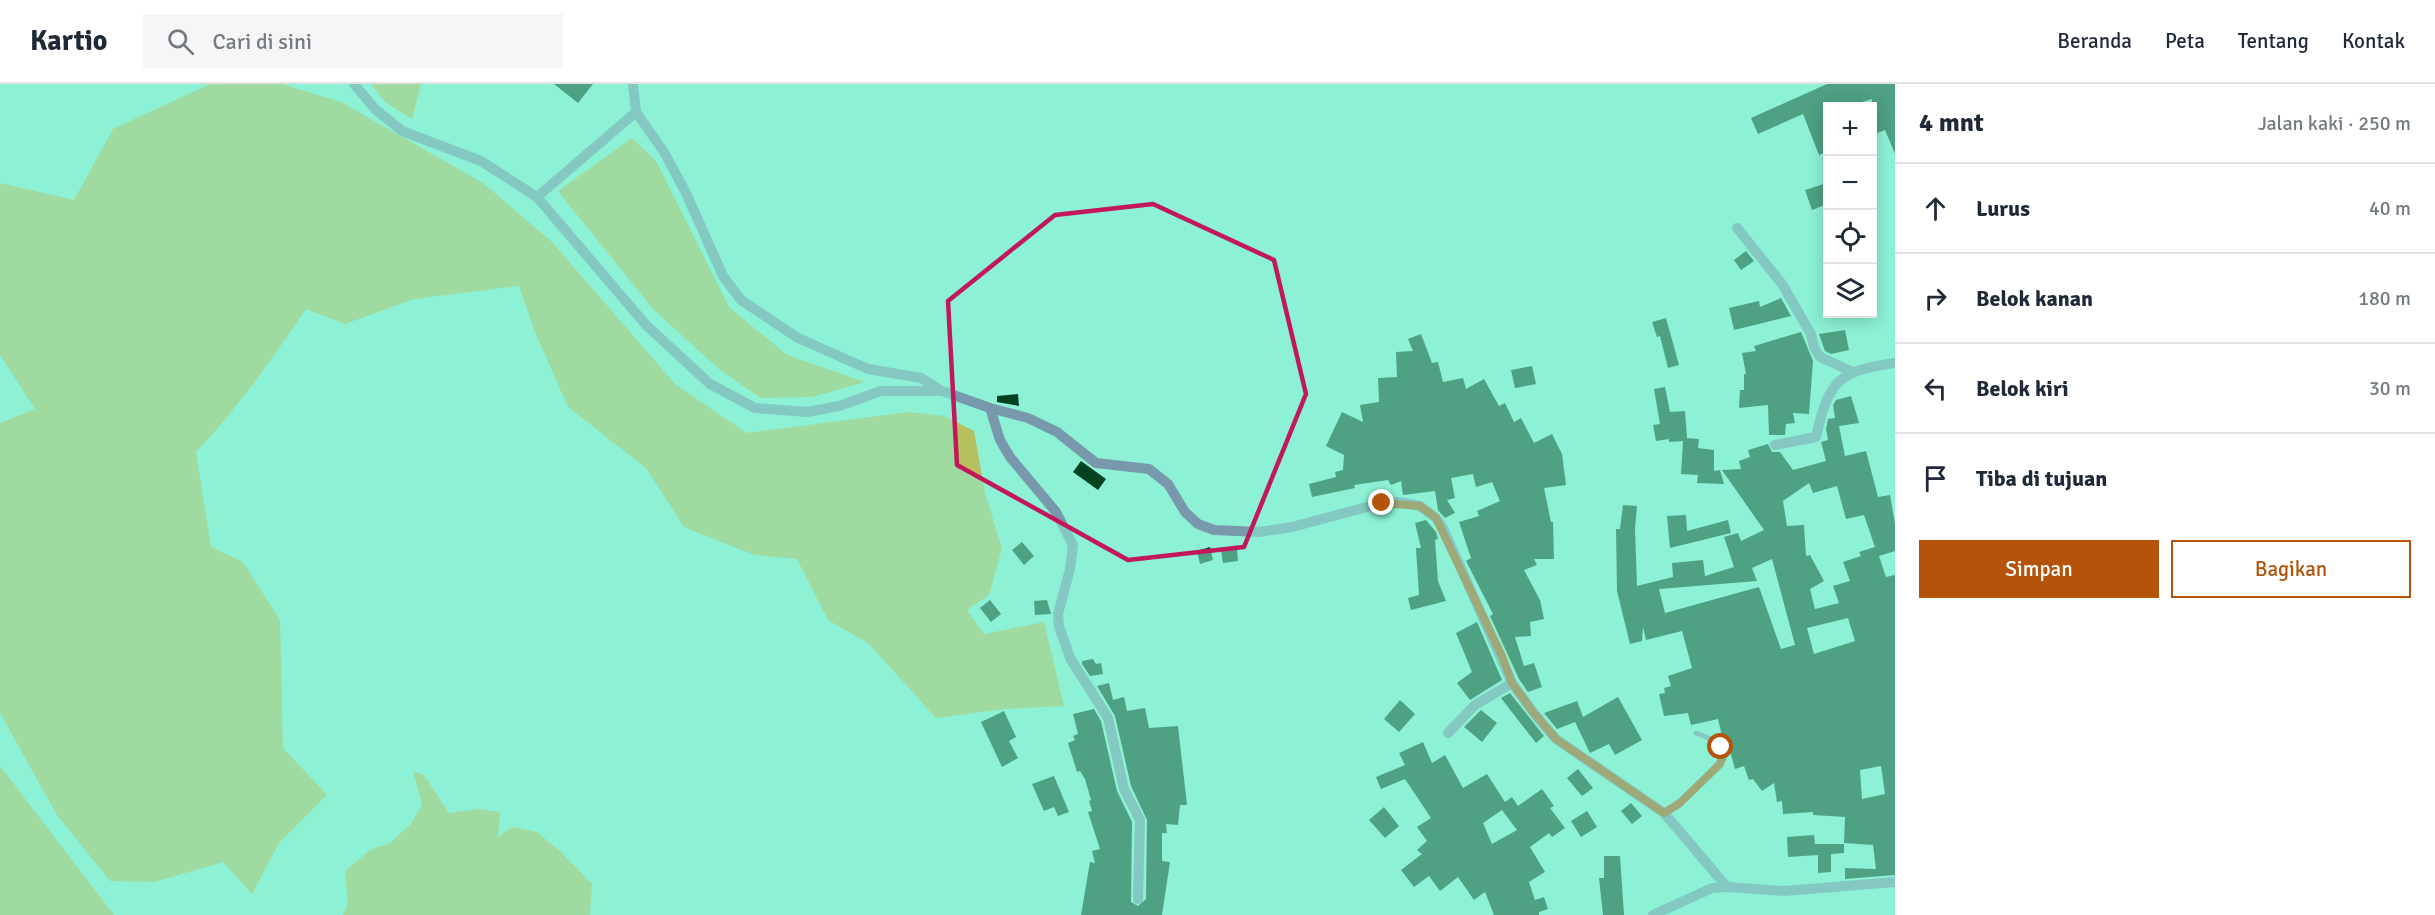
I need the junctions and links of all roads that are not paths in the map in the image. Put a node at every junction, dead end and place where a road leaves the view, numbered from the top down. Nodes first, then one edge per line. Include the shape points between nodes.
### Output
1 (354, 84) edge
2 (633, 84) edge
3 (636, 112) junction
4 (537, 197) junction
5 (1737, 228) dead end
6 (1895, 363) edge
7 (1853, 372) junction
8 (942, 391) junction
9 (990, 408) junction
10 (1775, 445) dead end
11 (1512, 683) junction
12 (1448, 733) dead end
13 (1696, 733) dead end
14 (1664, 813) junction
15 (1895, 882) edge
16 (1727, 887) junction
17 (1138, 899) dead end
18 (1653, 915) edge

1 - 4 street via 375,109 402,130 481,161
2 - 3 street
3 - 4 street
3 - 8 street via 664,152 711,253 741,300 798,338 868,369 921,378
4 - 8 street via 646,325 710,384 755,408 807,412 881,391
5 - 7 street via 1782,284 1820,357
6 - 7 street
7 - 10 street via 1839,381 1823,405 1816,436
8 - 9 street
9 - 11 street via 1028,418 1057,432 1096,464 1138,467 1159,474 1185,512 1198,524 1214,530 1259,532 1292,527 1382,503 1420,506 1443,528
9 - 17 street via 1010,457 1056,512 1073,545 1059,626 1070,658 1108,718 1124,789 1140,819
11 - 12 street via 1475,705
11 - 14 street via 1556,739
13 - 14 lane via 1718,742 1722,759 1693,791
14 - 16 street
15 - 16 street via 1784,891
16 - 18 street via 1712,888

